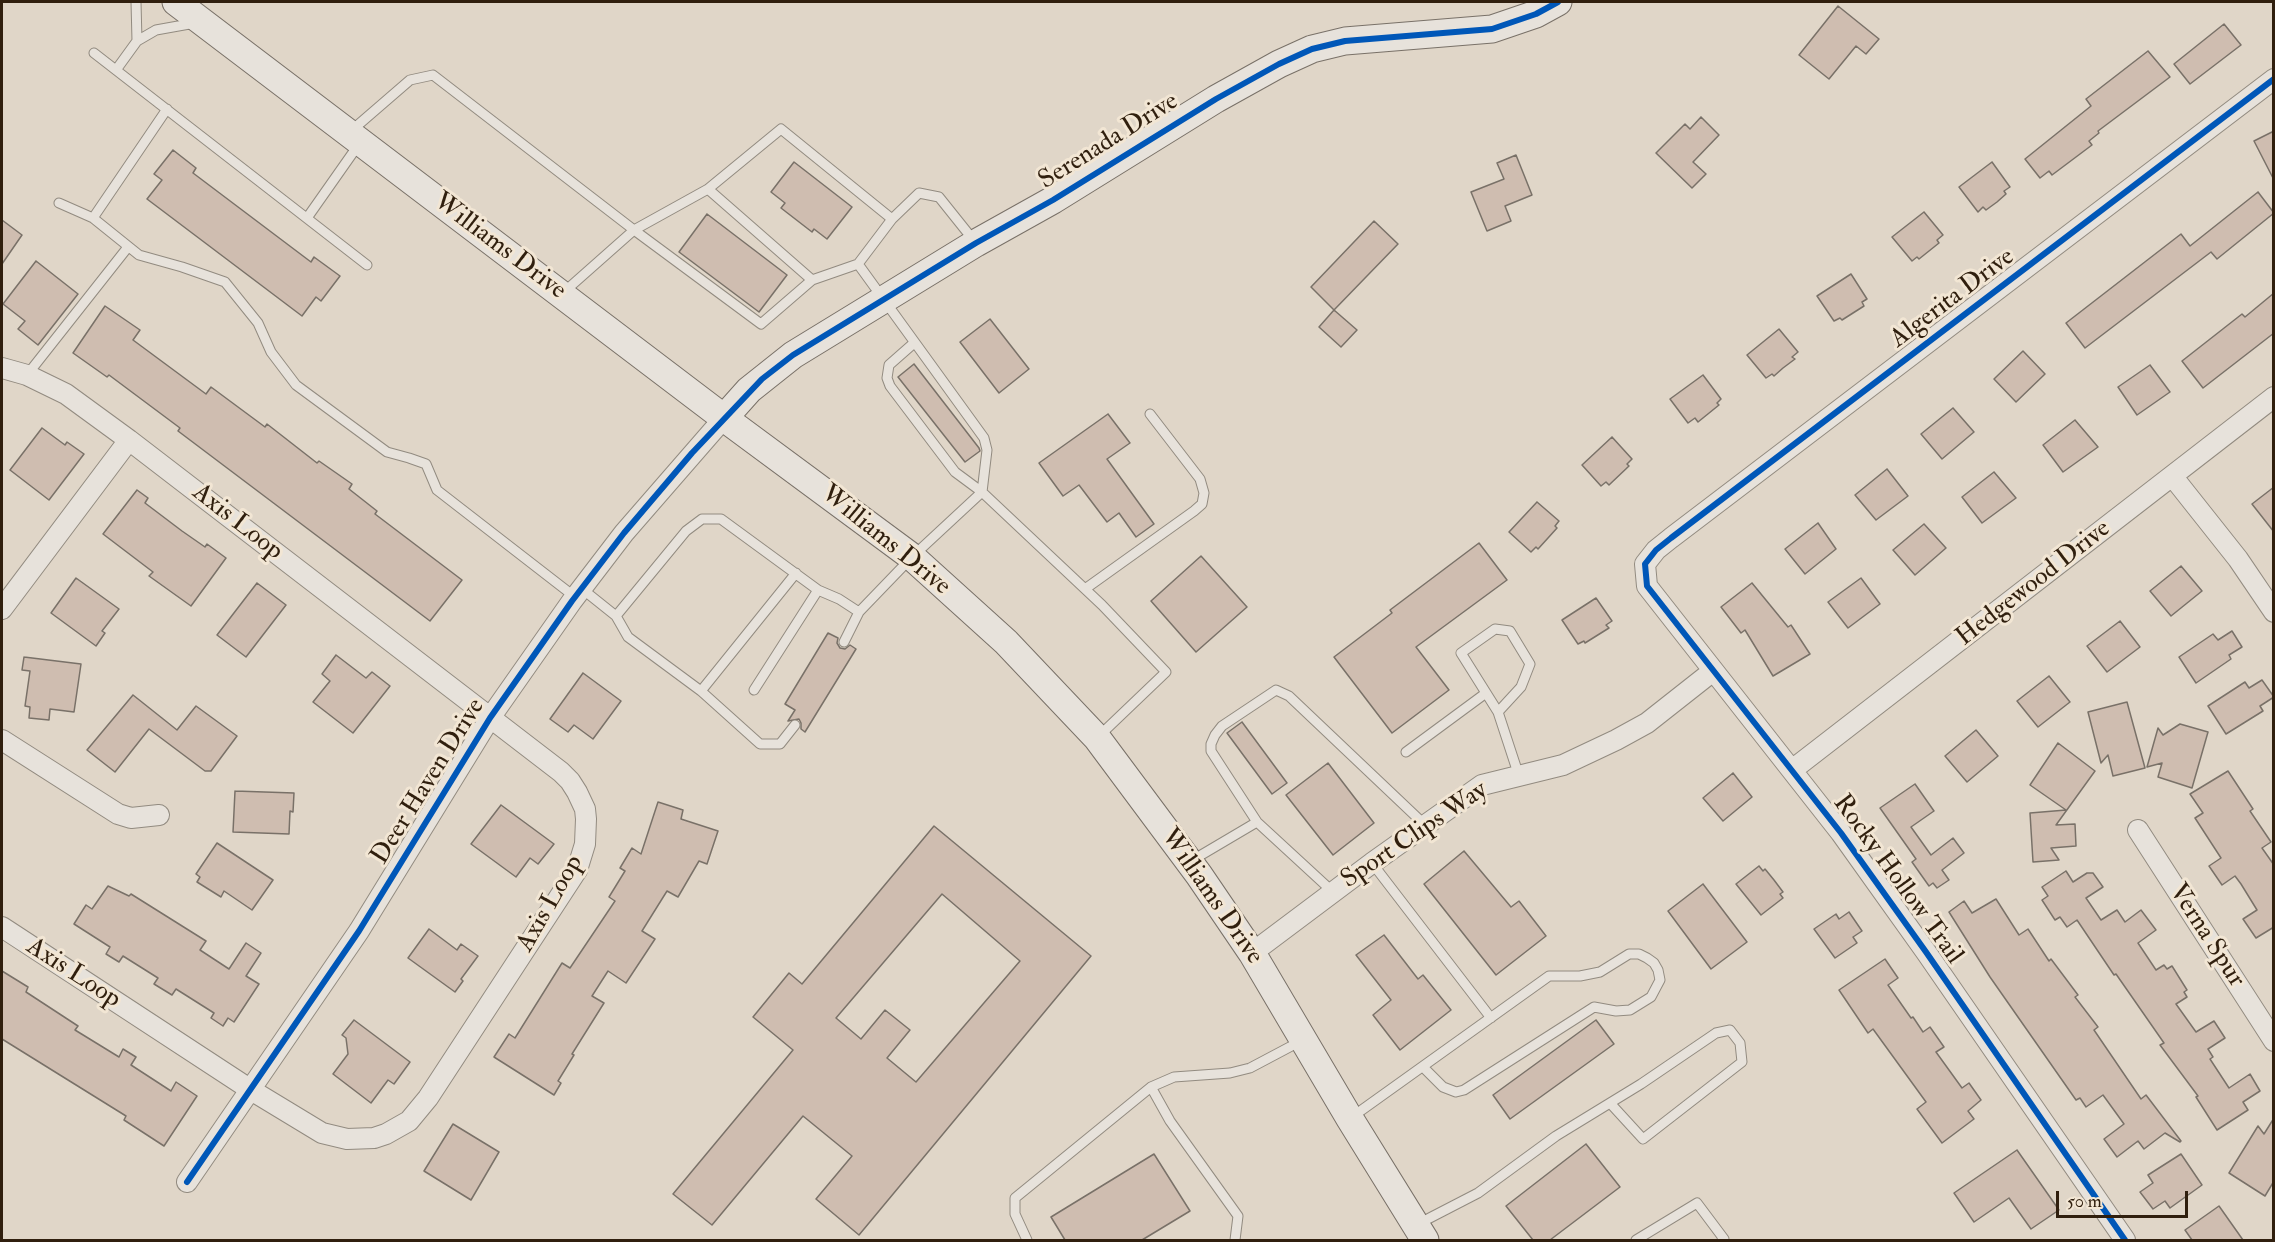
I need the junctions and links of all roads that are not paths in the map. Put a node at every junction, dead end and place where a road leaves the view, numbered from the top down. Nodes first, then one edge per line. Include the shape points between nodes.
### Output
1 (136, 2) edge
2 (176, 2) edge
3 (1558, 2) edge
4 (202, 22) junction
5 (137, 41) junction
6 (94, 53) dead end
7 (116, 70) junction
8 (2274, 79) edge
9 (167, 109) junction
10 (355, 137) junction
11 (708, 189) junction
12 (59, 204) dead end
13 (307, 218) junction
14 (93, 219) junction
15 (892, 219) junction
16 (634, 230) junction
17 (976, 243) junction
18 (128, 247) junction
19 (858, 264) junction
20 (367, 265) dead end
21 (812, 280) junction
22 (561, 294) junction
23 (883, 301) junction
24 (914, 343) junction
25 (2, 368) edge
26 (27, 375) junction
27 (2274, 397) edge
28 (1150, 414) dead end
29 (724, 418) junction
30 (129, 440) junction
31 (2173, 477) junction
32 (982, 492) junction
33 (1656, 550) joint
34 (912, 557) junction
35 (796, 573) junction
36 (1085, 588) junction
37 (818, 591) junction
38 (578, 592) junction
39 (2, 609) edge
40 (859, 612) junction
41 (2274, 612) edge
42 (616, 616) junction
43 (844, 642) dead end
44 (1713, 671) junction
45 (754, 690) dead end
46 (701, 691) junction
47 (1486, 693) junction
48 (1498, 712) junction
49 (490, 718) junction
50 (795, 725) dead end
51 (1097, 738) junction
52 (2, 740) edge
53 (1406, 752) dead end
54 (1792, 770) junction
55 (1519, 776) junction
56 (159, 815) dead end
57 (1257, 822) junction
58 (1425, 825) junction
59 (2138, 830) dead end
60 (1189, 862) junction
61 (1372, 862) junction
62 (1333, 892) junction
63 (2, 927) edge
64 (1252, 953) junction
65 (1491, 1018) junction
66 (1303, 1039) junction
67 (2274, 1041) edge
68 (1423, 1067) junction
69 (1151, 1087) junction
70 (251, 1090) junction
71 (1610, 1103) junction
72 (1350, 1119) junction
73 (187, 1182) dead end
74 (1420, 1233) edge
75 (1027, 1240) edge
76 (1235, 1240) edge
77 (1636, 1240) edge
78 (1722, 1240) edge
79 (2125, 1240) edge

1 - 5 lane
2 - 4 main road, Williams Drive
3 - 17 main road, Serenada Drive via 1492,29 1346,41 1312,50 1216,99
4 - 5 lane via 156,30
4 - 10 main road, Williams Drive
5 - 7 lane
6 - 7 lane
7 - 9 lane
8 - 33 street, Algerita Drive
9 - 13 lane
9 - 14 lane
10 - 13 lane
10 - 16 lane via 410,80 433,75
10 - 22 main road, Williams Drive
11 - 15 lane via 781,129
11 - 16 lane
11 - 21 lane
12 - 14 lane
13 - 20 lane
14 - 18 lane
15 - 17 lane via 919,193 939,197
15 - 19 lane
16 - 21 lane via 761,324
16 - 22 lane
17 - 23 main road, Serenada Drive
18 - 26 lane
18 - 38 lane via 139,255 225,282 258,323 271,352 296,385 387,452 426,464 437,490
19 - 21 lane
19 - 23 lane
22 - 29 main road, Williams Drive
23 - 24 lane
23 - 29 main road, Serenada Drive via 776,366
24 - 32 lane via 984,438 987,450
24 - 32 lane via 889,365 890,387 955,472
25 - 26 street, Axis Loop
26 - 30 street, Axis Loop via 66,394
27 - 31 street, Hedgewood Drive
28 - 36 lane via 1200,479 1202,504
29 - 34 main road, Williams Drive
29 - 38 street, Deer Haven Drive
30 - 39 street
30 - 49 street, Axis Loop
31 - 41 street
31 - 54 street, Hedgewood Drive
32 - 34 lane
32 - 36 lane
33 - 44 street, Rocky Hollow Trail via 1645,564 1647,586
34 - 40 lane
34 - 51 main road, Williams Drive via 1006,642
35 - 37 lane
35 - 42 lane via 721,519 702,519 686,531
35 - 46 lane
36 - 51 lane via 1166,672
37 - 40 lane
37 - 45 lane
38 - 42 lane
38 - 49 street, Deer Haven Drive
40 - 43 lane
42 - 46 lane via 628,637
44 - 54 street, Rocky Hollow Trail
44 - 55 street, Sport Clips Way via 1647,723 1616,740 1563,765
46 - 50 lane via 760,744 780,744
47 - 48 lane
47 - 48 lane via 1461,653 1495,629 1510,631 1530,664 1521,687
47 - 53 lane
48 - 55 lane
49 - 70 street, Deer Haven Drive via 359,931
49 - 70 street, Axis Loop via 561,772 578,792 586,819 585,844 577,870 409,1121 374,1138 333,1137
51 - 60 main road, Williams Drive
52 - 56 street via 118,814 131,818
54 - 79 street, Rocky Hollow Trail via 1926,952
55 - 58 street, Sport Clips Way via 1482,785
57 - 58 lane via 1211,750 1211,744 1222,726 1276,690 1289,696
57 - 60 lane
57 - 62 lane
58 - 61 street, Sport Clips Way
59 - 67 street, Verna Spur
60 - 64 main road, Williams Drive
61 - 62 street, Sport Clips Way
61 - 65 lane
62 - 64 street, Sport Clips Way
63 - 70 street, Axis Loop
64 - 66 main road, Williams Drive
65 - 68 lane
65 - 68 lane via 1549,976 1600,972 1629,954 1647,958 1658,970 1660,980 1651,997 1630,1010 1594,1007 1464,1090 1456,1092 1443,1087
66 - 69 lane via 1250,1068 1174,1077
66 - 72 main road, Williams Drive
68 - 72 lane
69 - 75 lane via 1015,1198 1015,1214
69 - 76 lane via 1170,1121 1238,1216
70 - 73 street, Deer Haven Drive
71 - 71 lane via 1716,1033 1730,1030 1740,1043 1742,1062 1643,1139
71 - 74 lane via 1556,1136
72 - 74 main road, Williams Drive
77 - 78 lane via 1697,1203

